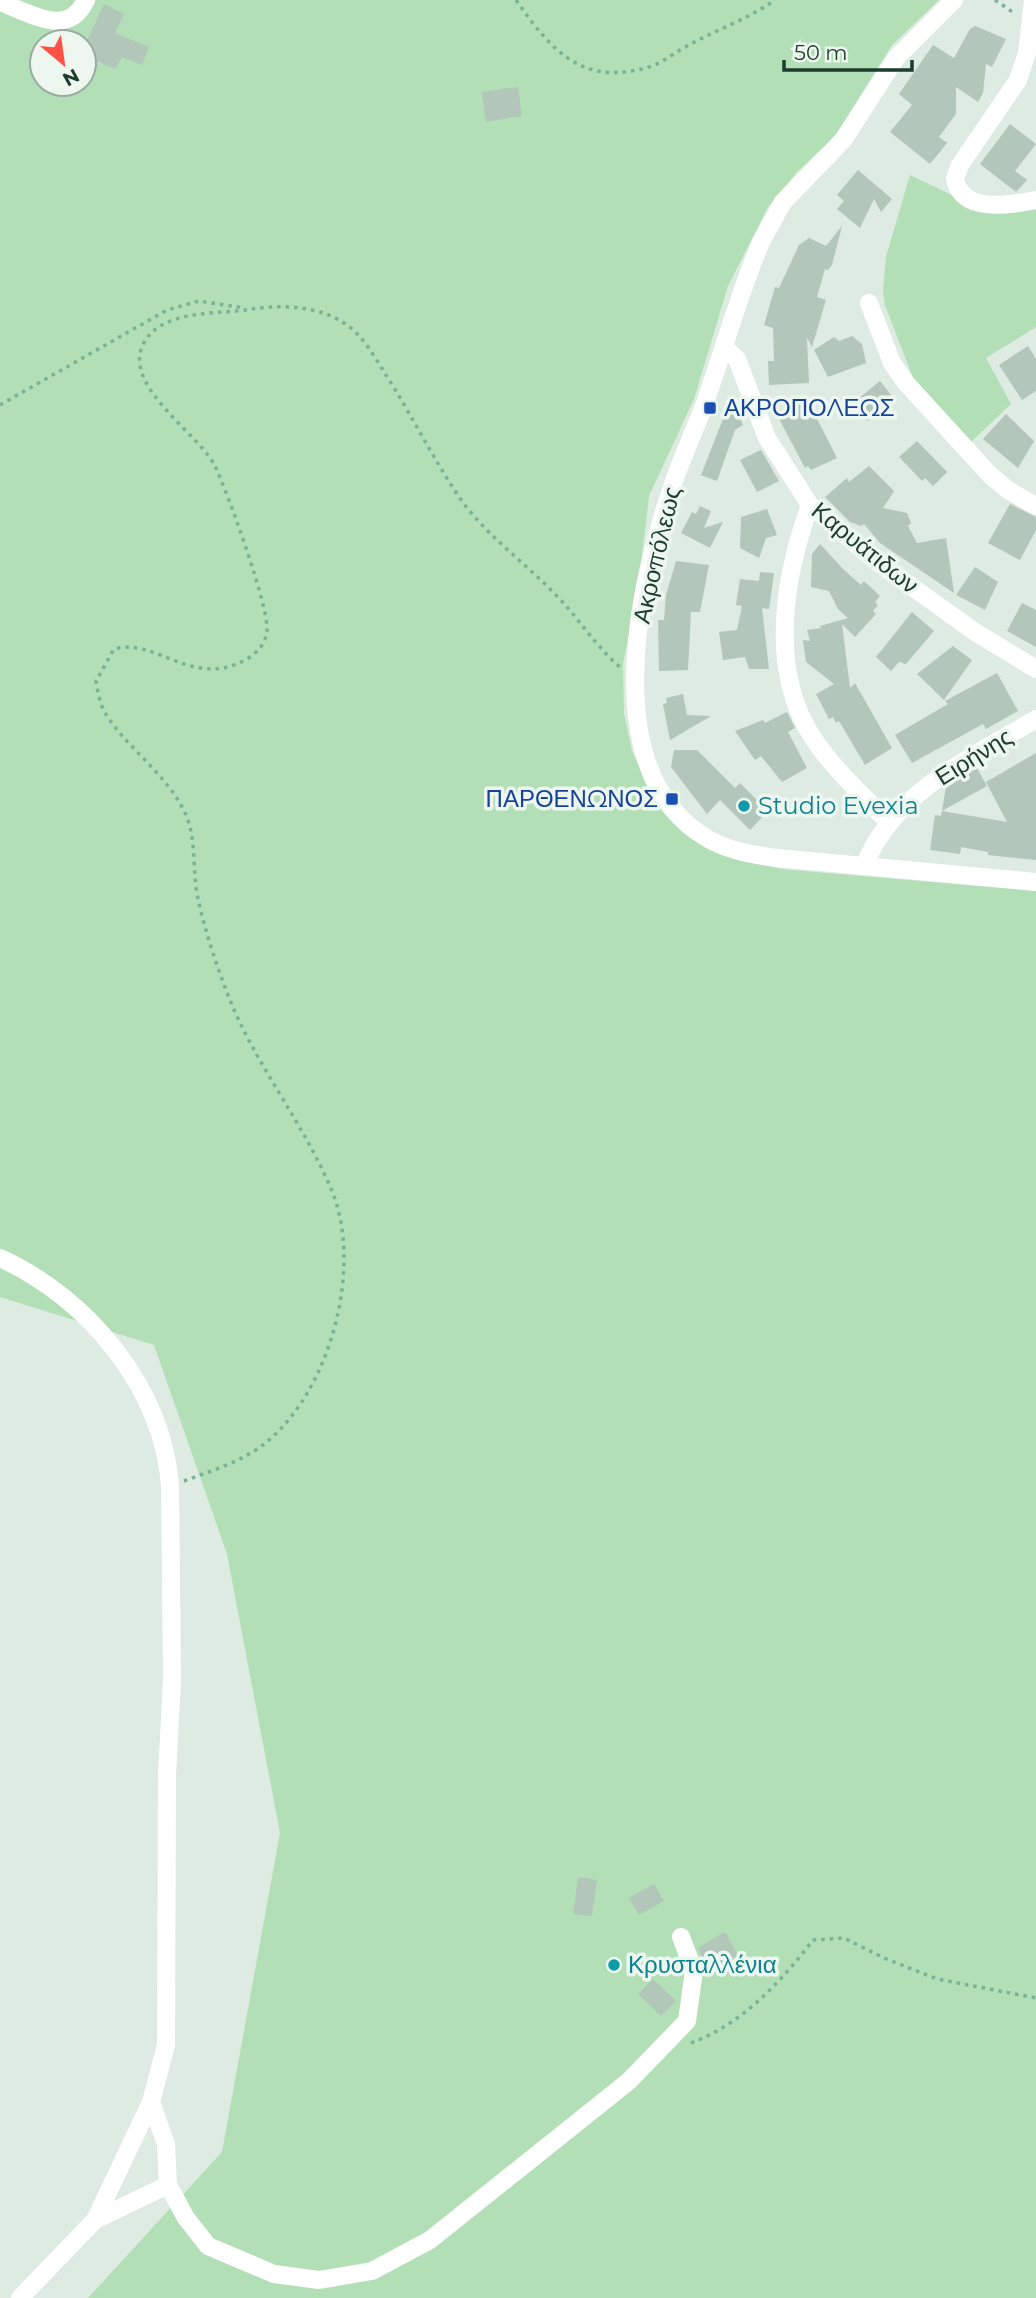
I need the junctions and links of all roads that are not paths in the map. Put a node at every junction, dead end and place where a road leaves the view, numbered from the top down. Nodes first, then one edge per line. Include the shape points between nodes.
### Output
1 (86, 0) edge
2 (954, 0) edge
3 (1033, 0) edge
4 (0, 2) edge
5 (1036, 200) edge
6 (869, 303) dead end
7 (724, 348) junction
8 (810, 505) junction
9 (1036, 506) edge
10 (1036, 669) edge
11 (1036, 719) edge
12 (888, 822) junction
13 (865, 864) junction
14 (1036, 882) edge
15 (0, 1258) edge
16 (681, 1937) dead end
17 (151, 2102) junction
18 (168, 2185) junction
19 (95, 2220) junction
20 (20, 2298) edge

1 - 4 street via 76,17 61,22
2 - 7 street, Ακροπόλεως via 902,51 844,139 783,202 750,268
3 - 5 street via 1027,53 1018,80 955,178 960,191 976,202 1003,205
6 - 9 street via 892,362 906,383 990,475
7 - 8 street, Καρυάτιδων via 737,359 767,438
7 - 13 street, Ακροπόλεως via 665,506 651,567 633,677 647,760 665,798 687,824 711,841 777,858
8 - 10 street, Καρυάτιδων via 909,586
8 - 12 street via 796,546 786,612 786,663 804,722 816,742
11 - 12 street, Ειρήνης via 931,783
12 - 13 street, Ειρήνης
13 - 14 street, Ακροπόλεως
15 - 17 street via 33,1273 95,1326 144,1390 168,1459 172,1679 166,2045
16 - 18 street via 694,1971 687,2021 629,2081 429,2240 372,2271 320,2280 274,2274 208,2246
17 - 18 street via 166,2144
17 - 19 street
18 - 19 street
19 - 20 street

